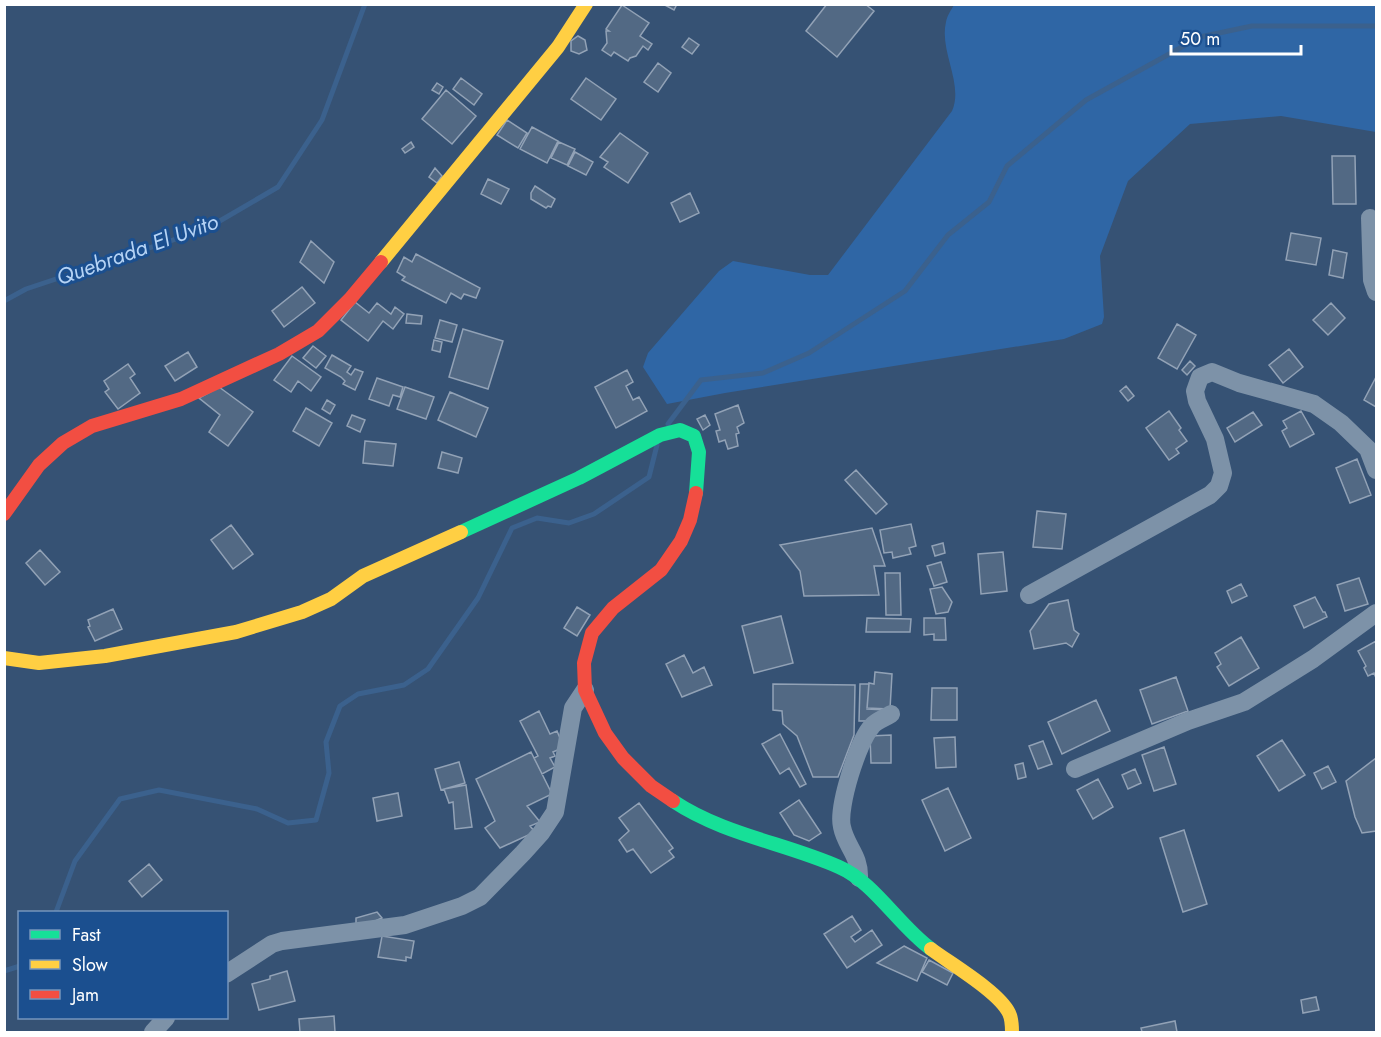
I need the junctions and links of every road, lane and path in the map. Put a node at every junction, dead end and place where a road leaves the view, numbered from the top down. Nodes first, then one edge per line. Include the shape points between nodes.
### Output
1 (586, 4) edge
2 (1370, 218) dead end
3 (1377, 292) edge
4 (1372, 443) edge
5 (1377, 470) edge
6 (4, 514) edge
7 (1029, 595) dead end
8 (1377, 613) edge
9 (4, 658) edge
10 (585, 690) junction
11 (891, 714) dead end
12 (1076, 769) dead end
13 (859, 878) junction
14 (228, 973) edge
15 (164, 1019) edge
16 (153, 1032) edge
17 (1012, 1032) edge

1 - 6 street via 558,47 456,172 350,299 318,331 279,354 181,399 92,426 63,443 39,465
2 - 3 street via 1372,280
4 - 5 street
4 - 7 street via 1314,404 1212,372 1200,377 1195,391 1215,439 1223,473 1219,486 1210,495
8 - 12 street via 1244,702 1188,721
9 - 10 street via 39,663 105,656 236,632 302,612 406,555 579,478 660,435 680,430 694,436 699,452 690,520 661,570 614,608 592,633 584,663
10 - 13 street via 622,758 651,786 684,808 734,831 840,867
10 - 14 street via 573,708 555,812 480,897 405,925 272,944
11 - 13 street via 872,726 848,777 841,825 859,865
13 - 17 street via 915,938 997,997 1011,1017
15 - 16 street

